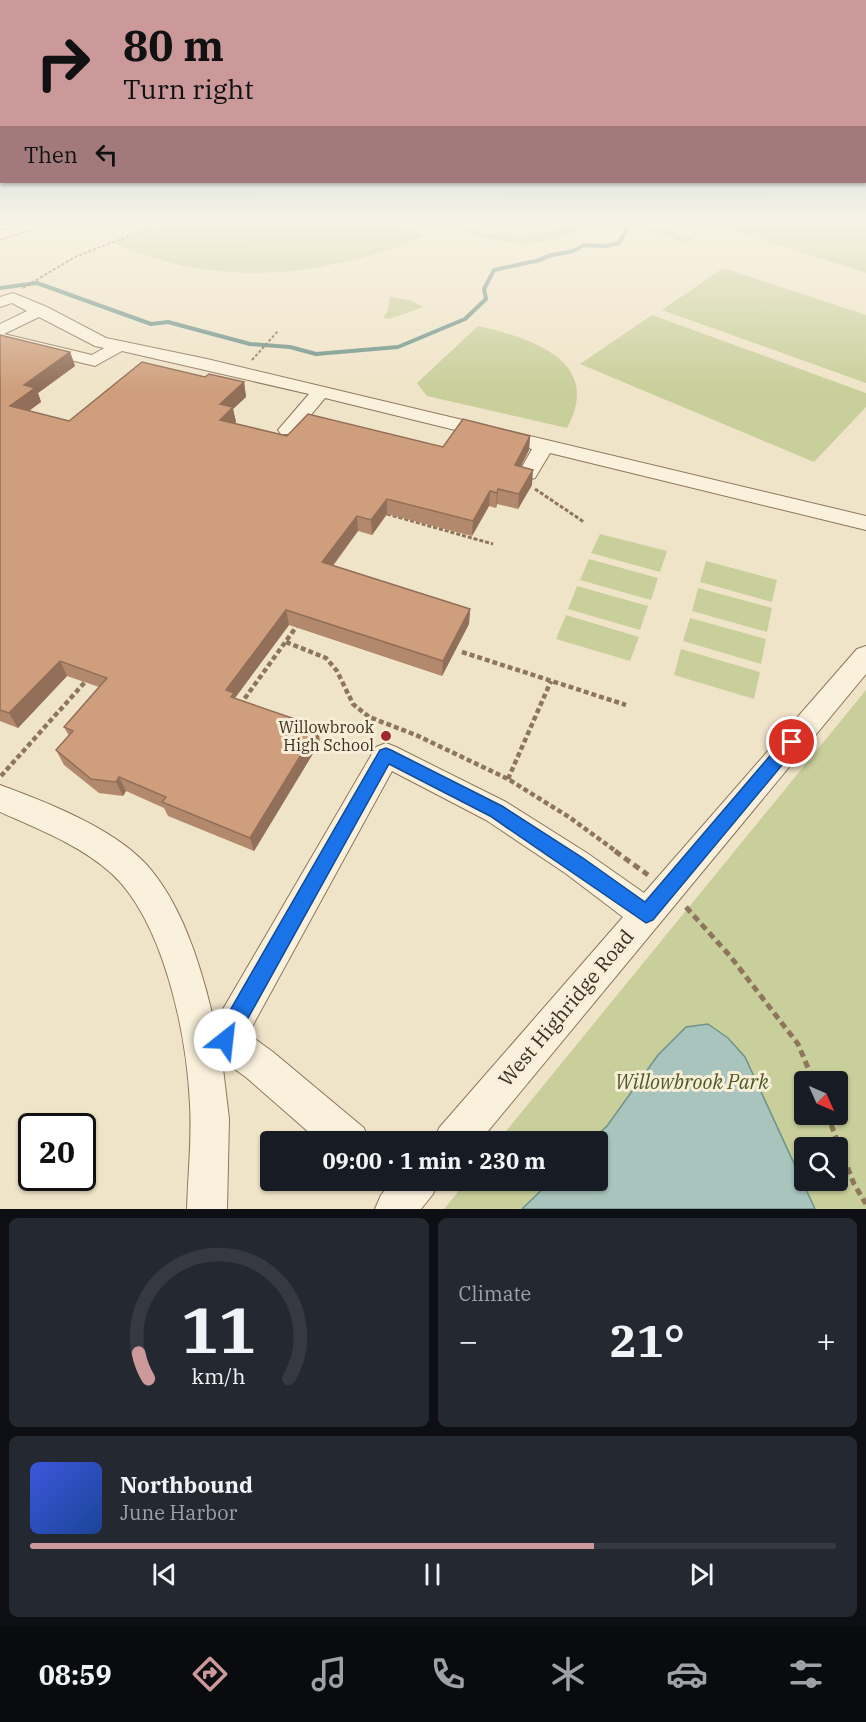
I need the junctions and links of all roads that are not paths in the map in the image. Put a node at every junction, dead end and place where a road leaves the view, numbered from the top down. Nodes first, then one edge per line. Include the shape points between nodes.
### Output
1 (0, 302) edge
2 (41, 310) junction
3 (0, 330) edge
4 (0, 338) edge
5 (117, 347) junction
6 (321, 391) junction
7 (288, 430) dead end
8 (544, 445) junction
9 (530, 480) edge
10 (866, 523) edge
11 (866, 656) edge
12 (0, 798) edge
13 (646, 914) junction
14 (195, 1019) junction
15 (225, 1040) junction
16 (337, 1131) edge
17 (462, 1131) edge
18 (207, 1209) edge

1 - 2 street via 13,298
2 - 3 street
2 - 5 street
4 - 5 street via 95,361
5 - 6 street
6 - 7 street
6 - 8 street
8 - 9 street
8 - 10 street
11 - 13 street, West Highridge Road
12 - 14 street via 104,849 134,873 162,916
13 - 15 street via 496,811 386,755
13 - 17 street, West Highridge Road
14 - 15 street
14 - 18 street via 208,1092
15 - 16 street

